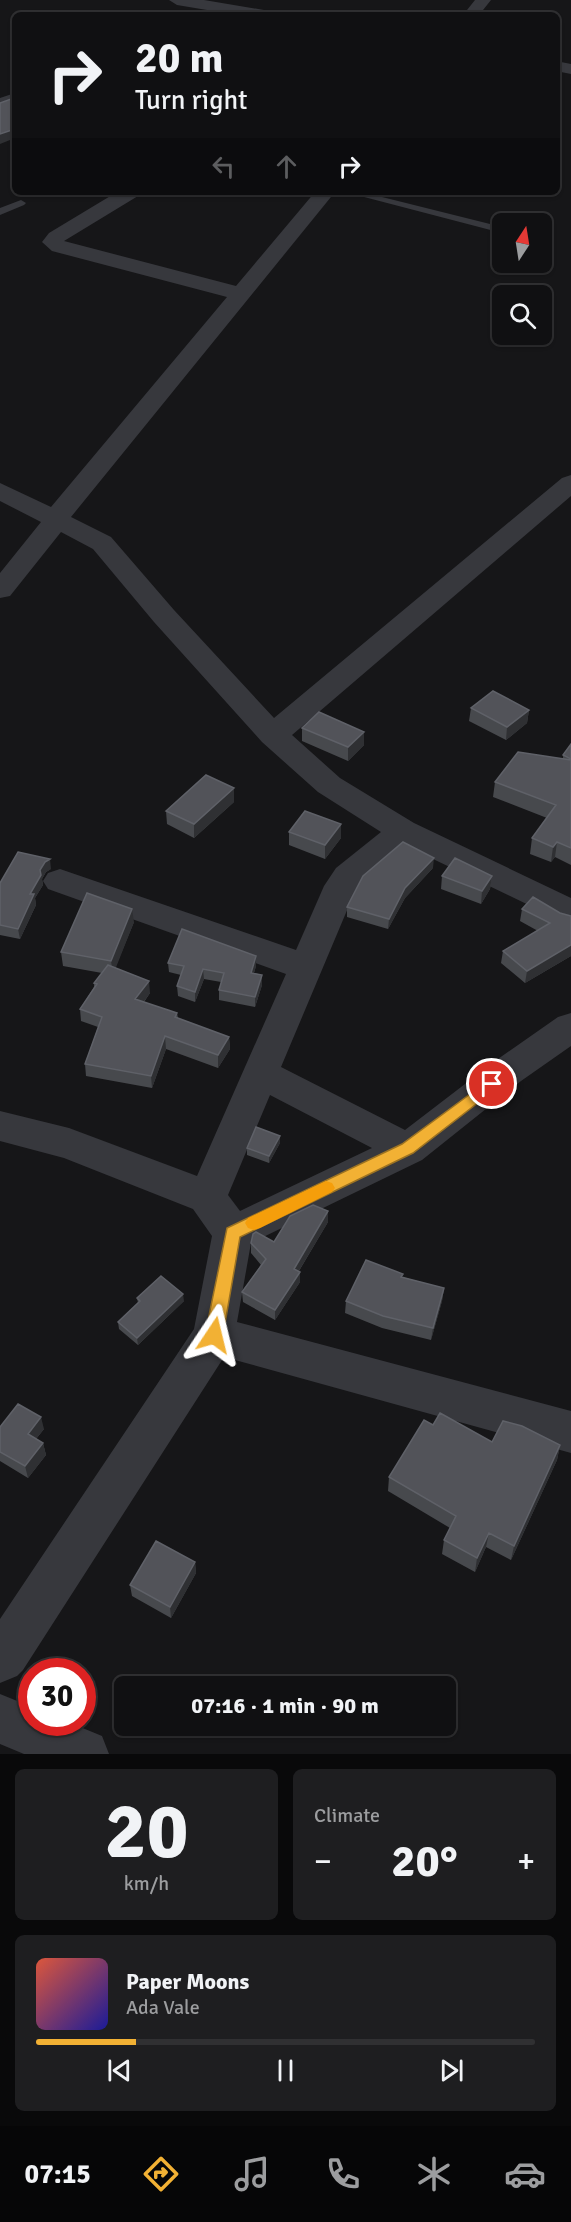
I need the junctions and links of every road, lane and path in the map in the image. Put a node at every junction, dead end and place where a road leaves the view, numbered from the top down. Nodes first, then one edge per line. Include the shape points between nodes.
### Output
1 (177, 0) edge
2 (483, 0) edge
3 (210, 5) junction
4 (195, 12) edge
5 (248, 12) edge
6 (473, 12) edge
7 (125, 195) edge
8 (323, 195) edge
9 (362, 195) edge
10 (21, 202) dead end
11 (0, 212) edge
12 (492, 228) edge
13 (241, 294) junction
14 (571, 483) edge
15 (0, 491) edge
16 (56, 518) junction
17 (0, 590) edge
18 (273, 735) junction
19 (404, 831) junction
20 (60, 881) dead end
21 (571, 914) edge
22 (306, 967) junction
23 (571, 1027) edge
24 (260, 1073) junction
25 (0, 1126) edge
26 (408, 1149) junction
27 (207, 1197) junction
28 (233, 1233) junction
29 (214, 1335) junction
30 (571, 1432) edge
31 (0, 1659) edge
32 (0, 1719) edge
33 (84, 1754) edge

1 - 3 street
2 - 6 street
3 - 4 street
3 - 5 street
7 - 13 street via 52,242
8 - 13 street
9 - 12 lane
10 - 11 lane
13 - 16 street
14 - 18 street
15 - 16 street
16 - 17 street
16 - 18 street via 102,543
18 - 19 street via 329,785
19 - 21 street
19 - 22 street via 341,886
20 - 22 street
22 - 24 street
23 - 26 street
24 - 26 street
24 - 27 street
25 - 27 street via 69,1144
26 - 28 street
27 - 28 street
28 - 29 street
29 - 30 street
29 - 31 street
32 - 33 street

